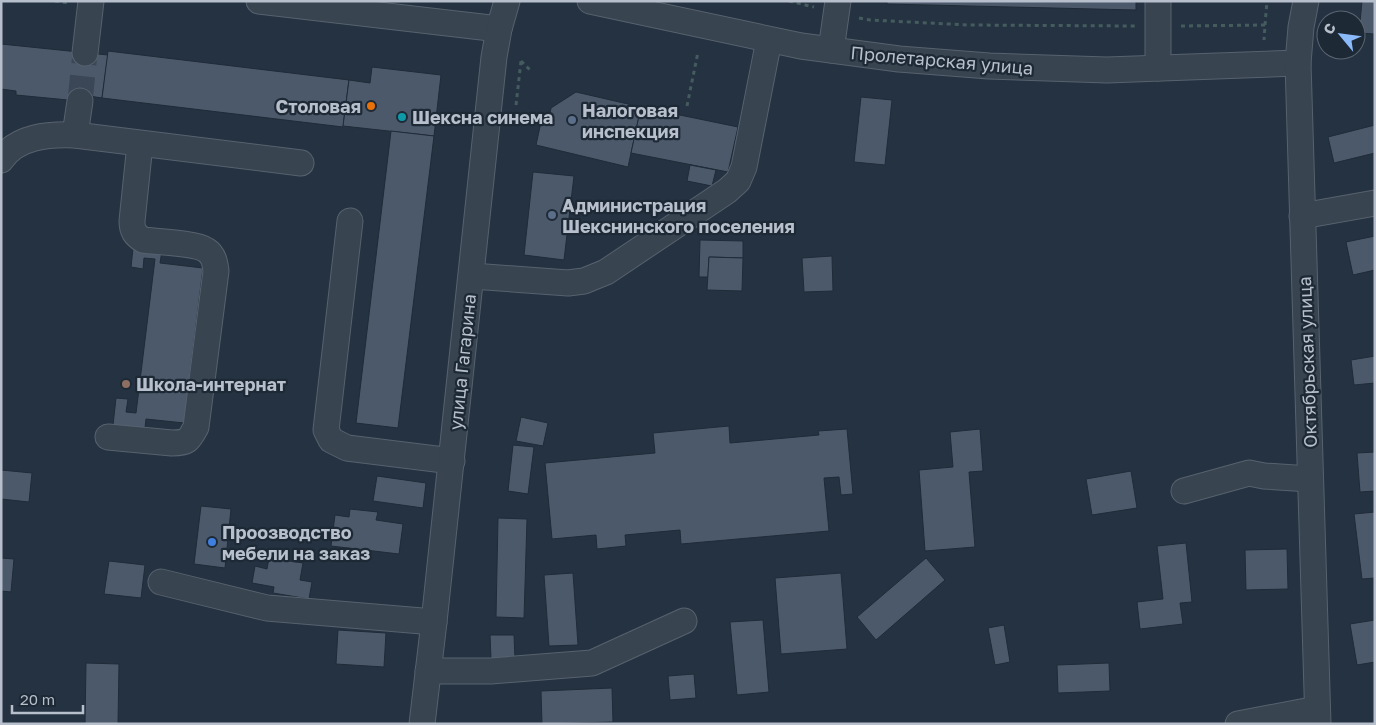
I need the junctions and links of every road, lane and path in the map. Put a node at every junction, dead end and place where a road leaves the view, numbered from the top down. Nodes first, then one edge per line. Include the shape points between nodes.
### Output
1 (91, 1) edge
2 (259, 1) edge
3 (507, 1) edge
4 (590, 1) edge
5 (790, 1) edge
6 (1158, 1) edge
7 (1267, 1) edge
8 (1306, 1) edge
9 (837, 7) edge
10 (1265, 25) junction
11 (1158, 26) junction
12 (499, 29) junction
13 (769, 40) junction
14 (1264, 43) dead end
15 (831, 50) junction
16 (698, 52) dead end
17 (85, 53) tunnel mouth
18 (521, 61) dead end
19 (1298, 63) junction
20 (1158, 68) junction
21 (532, 72) dead end
22 (80, 101) tunnel mouth
23 (687, 106) dead end
24 (75, 135) junction
25 (140, 144) junction
26 (1, 160) edge
27 (300, 163) dead end
28 (1375, 203) edge
29 (1302, 216) junction
30 (350, 221) dead end
31 (472, 276) junction
32 (108, 437) dead end
33 (452, 461) junction
34 (1310, 478) junction
35 (1184, 490) dead end
36 (161, 582) dead end
37 (684, 621) dead end
38 (434, 622) junction
39 (428, 671) junction
40 (1318, 716) edge
41 (422, 724) edge
42 (1238, 724) edge

1 - 17 street
2 - 12 street
3 - 12 street, улица Гагарина
4 - 13 street, Пролетарская улица
5 - 9 path
6 - 11 street
7 - 10 path
8 - 19 street, Октябрьская улица
9 - 11 path via 870,20 968,25
9 - 15 street
10 - 11 path
10 - 14 path
11 - 20 street
12 - 31 street, улица Гагарина
13 - 15 street, Пролетарская улица
13 - 31 street via 744,167 738,181 727,191 629,258 584,281 568,283
15 - 20 street, Пролетарская улица via 989,66 1107,70
16 - 23 path
18 - 21 path
19 - 20 street, Пролетарская улица
19 - 29 street, Октябрьская улица
22 - 24 street
24 - 25 street
24 - 26 street via 52,134 25,140
25 - 27 street
25 - 32 street via 132,221 136,236 143,240 198,247 207,251 214,260 216,271 196,427 190,439 172,443
28 - 29 street
29 - 34 street, Октябрьская улица
30 - 33 street via 326,430 330,440 347,448
31 - 33 street, улица Гагарина
33 - 38 street, улица Гагарина
34 - 35 street via 1249,473
34 - 40 street, Октябрьская улица
36 - 38 street via 267,608
37 - 39 street via 592,663 491,671
38 - 39 street, улица Гагарина
39 - 41 street, улица Гагарина
40 - 42 street

